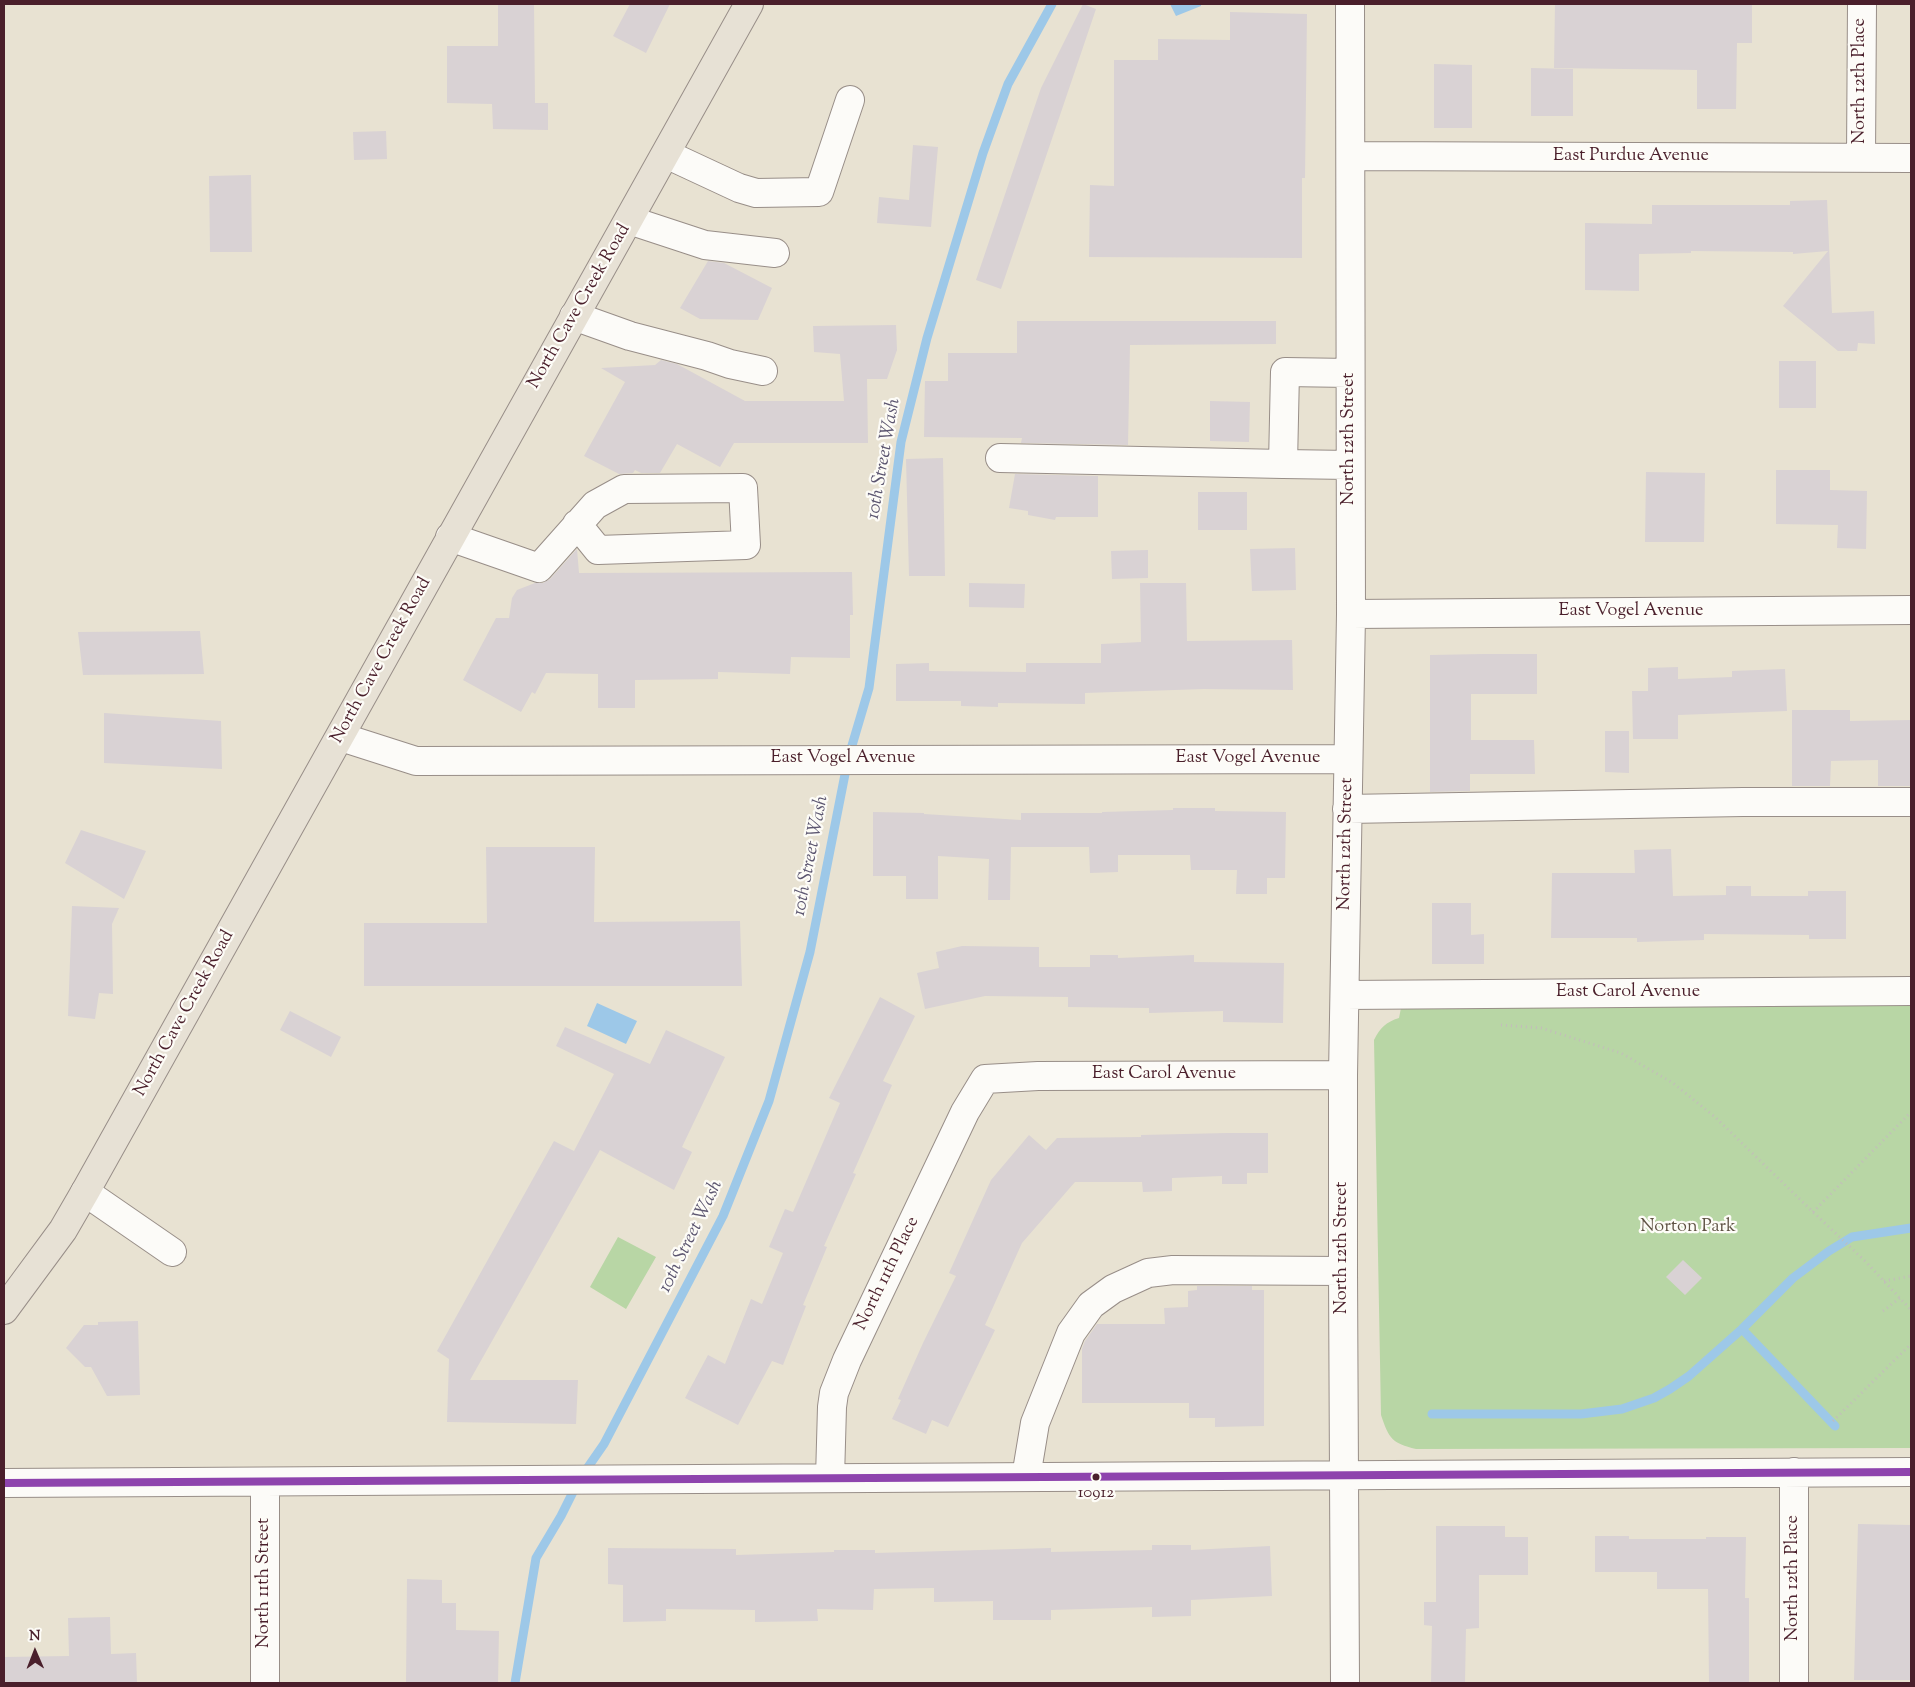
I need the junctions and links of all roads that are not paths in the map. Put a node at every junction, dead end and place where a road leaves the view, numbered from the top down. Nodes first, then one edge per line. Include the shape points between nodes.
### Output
1 (749, 4) edge
2 (1350, 4) edge
3 (1862, 4) edge
4 (850, 100) dead end
5 (666, 154) junction
6 (1351, 156) junction
7 (1861, 158) junction
8 (1911, 158) edge
9 (629, 220) junction
10 (775, 252) dead end
11 (574, 316) junction
12 (764, 371) dead end
13 (1350, 374) junction
14 (1000, 458) dead end
15 (1283, 464) junction
16 (1350, 465) junction
17 (577, 524) junction
18 (450, 538) junction
19 (1911, 610) edge
20 (1351, 614) junction
21 (341, 737) junction
22 (1348, 759) junction
23 (1911, 802) edge
24 (1348, 809) junction
25 (1911, 991) edge
26 (1345, 995) junction
27 (1343, 1075) junction
28 (985, 1079) joint
29 (85, 1192) junction
30 (172, 1252) dead end
31 (1343, 1271) junction
32 (4, 1310) edge
33 (1794, 1472) junction
34 (1911, 1472) edge
35 (1343, 1476) junction
36 (1026, 1477) junction
37 (830, 1478) junction
38 (265, 1482) junction
39 (4, 1483) edge
40 (265, 1683) edge
41 (1345, 1683) edge
42 (1794, 1683) edge

1 - 5 main road, North Cave Creek Road
2 - 6 street, North 12th Street
3 - 7 street, North 12th Place
4 - 5 street via 819,192 756,193
5 - 9 main road, North Cave Creek Road
6 - 7 street, East Purdue Avenue
6 - 13 street, North 12th Street
7 - 8 street, East Purdue Avenue
9 - 10 street via 705,245
9 - 11 main road, North Cave Creek Road
11 - 12 street via 630,336
11 - 18 main road, North Cave Creek Road
13 - 15 street via 1285,372
13 - 16 street, North 12th Street
14 - 15 street
15 - 16 street
16 - 20 street, North 12th Street
17 - 17 street via 594,505 624,489 743,488 746,545 598,550
17 - 18 street via 539,568
18 - 21 main road, North Cave Creek Road
19 - 20 street, East Vogel Avenue
20 - 22 street, North 12th Street
21 - 22 street, East Vogel Avenue via 416,761
21 - 29 main road, North Cave Creek Road
22 - 24 street, North 12th Street
23 - 24 street
24 - 26 street, North 12th Street
25 - 26 street, East Carol Avenue
26 - 27 street, North 12th Street
27 - 28 street, East Carol Avenue
27 - 31 street, North 12th Street
28 - 37 street, North 11th Place via 965,1112 834,1393
29 - 30 street
29 - 32 main road, North Cave Creek Road via 63,1230
31 - 35 street, North 12th Street
31 - 36 street via 1172,1270 1148,1273 1113,1288 1090,1305 1071,1333 1035,1423
33 - 34 street
33 - 35 street
33 - 42 street, North 12th Place
35 - 36 street
35 - 41 street, North 12th Street
36 - 37 street
37 - 38 street
38 - 39 street
38 - 40 street, North 11th Street

